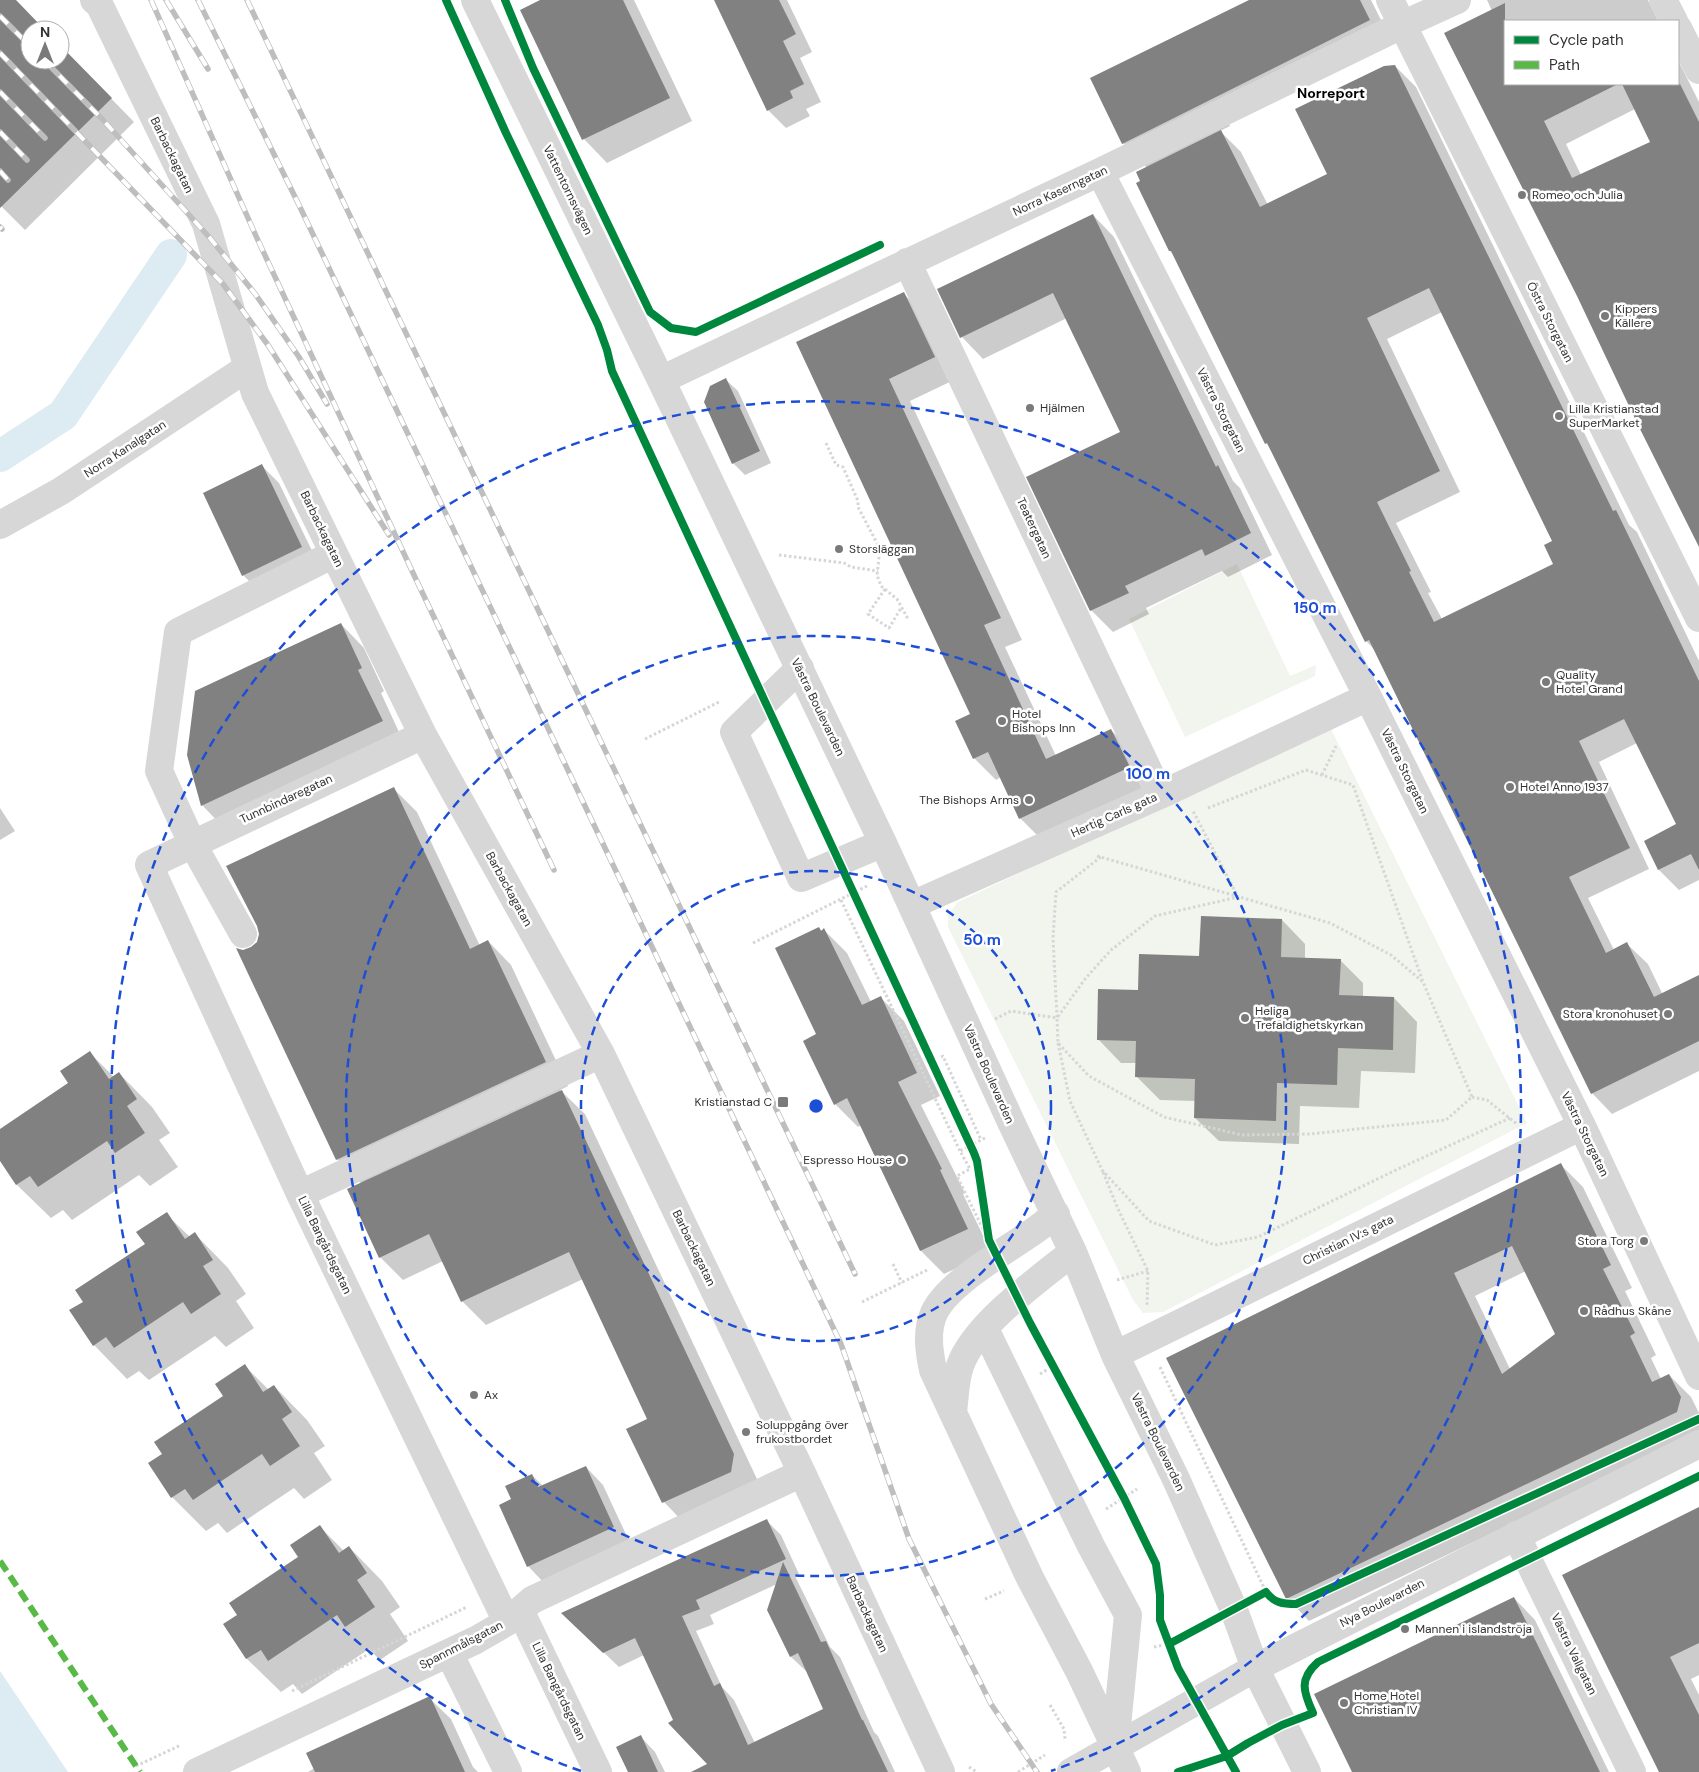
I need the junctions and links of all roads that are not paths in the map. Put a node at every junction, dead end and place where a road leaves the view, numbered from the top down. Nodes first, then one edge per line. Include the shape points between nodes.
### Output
1 (94, 0) edge
2 (475, 0) edge
3 (1390, 0) edge
4 (1457, 0) edge
5 (1664, 0) edge
6 (1674, 20) edge
7 (1402, 25) junction
8 (1679, 30) edge
9 (1699, 70) edge
10 (1100, 172) junction
11 (907, 262) junction
12 (247, 368) junction
13 (661, 380) junction
14 (0, 525) edge
15 (334, 554) junction
16 (1699, 618) edge
17 (800, 668) junction
18 (1368, 697) junction
19 (423, 735) junction
20 (1170, 790) junction
21 (192, 843) junction
22 (883, 843) junction
23 (149, 865) joint
24 (912, 905) junction
25 (243, 934) dead end
26 (601, 1054) junction
27 (1582, 1126) junction
28 (300, 1194) junction
29 (1056, 1214) junction
30 (1073, 1252) junction
31 (985, 1329) junction
32 (1115, 1355) junction
33 (1699, 1376) edge
34 (953, 1412) junction
35 (1699, 1444) edge
36 (802, 1473) junction
37 (1516, 1535) junction
38 (514, 1616) junction
39 (449, 1653) junction
40 (1255, 1668) junction
41 (1115, 1747) junction
42 (197, 1772) edge
43 (508, 1772) edge
44 (598, 1772) edge
45 (941, 1772) edge
46 (1071, 1772) edge
47 (1127, 1772) edge
48 (1307, 1772) edge
49 (1632, 1772) edge

1 - 12 street, Barbackagatan via 99,4 206,224
2 - 13 street, Vattentornsvägen
3 - 7 street, Östra Storgatan
4 - 7 street, Norra Kaserngatan
5 - 6 street
7 - 10 street, Norra Kaserngatan
7 - 16 street, Östra Storgatan
8 - 9 street
10 - 11 street, Norra Kaserngatan
10 - 18 street, Västra Storgatan
11 - 13 street, Norra Kaserngatan
11 - 20 street, Teatergatan
12 - 14 street, Norra Kanalgatan via 61,490
12 - 15 street, Barbackagatan via 255,393
13 - 17 street, Västra Boulevarden
15 - 19 street, Barbackagatan
15 - 21 street via 178,632 159,772
17 - 22 street, Västra Boulevarden
17 - 22 street via 734,732 801,878
18 - 20 street, Hertig Carls gata
18 - 27 street, Västra Storgatan
19 - 21 street, Tunnbindaregatan
19 - 26 street, Barbackagatan
20 - 24 street, Hertig Carls gata
21 - 23 street, Tunnbindaregatan
21 - 25 street
22 - 24 street, Västra Boulevarden
23 - 28 street, Lilla Bangårdsgatan
24 - 29 street, Västra Boulevarden via 1010,1122
26 - 28 street
26 - 36 street, Barbackagatan
27 - 32 street, Christian IV:s gata
27 - 33 street, Västra Storgatan
28 - 38 street, Lilla Bangårdsgatan via 494,1594
29 - 30 street, Västra Boulevarden
29 - 34 street via 959,1284 934,1312 929,1330 929,1350 933,1370
30 - 31 street via 1017,1296
30 - 32 street, Västra Boulevarden
31 - 34 street via 972,1343 960,1366
31 - 41 street via 1128,1615
32 - 40 street, Västra Boulevarden via 1176,1479 1234,1610
34 - 41 street via 1030,1578
35 - 37 street, Nya Boulevarden
36 - 38 street, Spannmålsgatan via 532,1600
36 - 45 street, Barbackagatan
37 - 40 street, Nya Boulevarden
37 - 49 street, Västra Vallgatan
38 - 39 street, Spannmålsgatan
38 - 44 street, Lilla Bangårdsgatan
39 - 42 street, Spannmålsgatan
39 - 43 street
40 - 41 street, Nya Boulevarden
40 - 48 street, Västra Boulevarden
41 - 46 street, Nya Boulevarden
41 - 47 street

